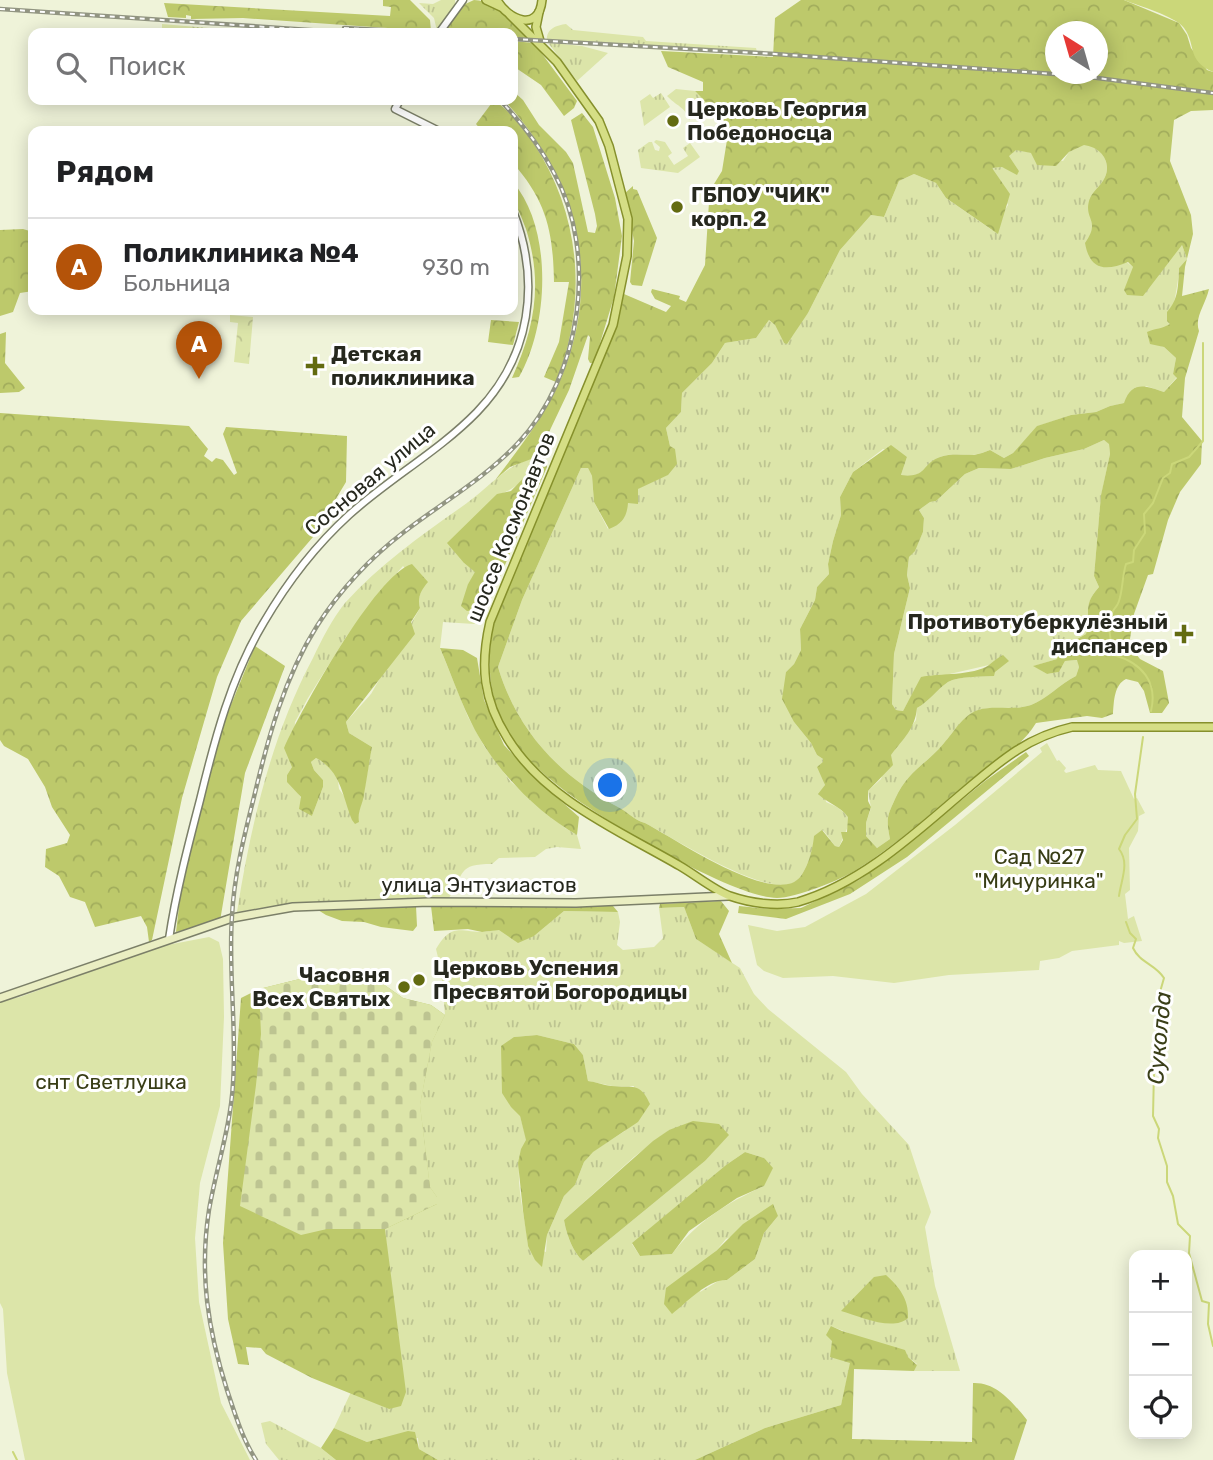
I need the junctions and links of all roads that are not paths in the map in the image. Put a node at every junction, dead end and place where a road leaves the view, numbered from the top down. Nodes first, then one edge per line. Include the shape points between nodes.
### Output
1 (486, 0) edge
2 (497, 0) edge
3 (461, 1) edge
4 (542, 4) edge
5 (502, 8) junction
6 (510, 15) junction
7 (442, 28) edge
8 (544, 48) junction
9 (397, 105) edge
10 (429, 126) edge
11 (518, 227) edge
12 (1213, 727) edge
13 (728, 896) junction
14 (169, 939) junction
15 (0, 998) edge

1 - 5 main road
2 - 5 main road
3 - 7 street
4 - 6 main road via 534,17 526,20
4 - 8 main road, шоссе Космонавтов via 536,31
5 - 6 main road, шоссе Космонавтов
6 - 8 main road, шоссе Космонавтов
8 - 13 main road, шоссе Космонавтов via 599,121 628,219 627,256 601,358 490,622 483,669 488,697 523,760 560,794
9 - 10 street via 395,109
11 - 14 street, Сосновая улица via 527,255 528,300 526,320 507,373 475,414 352,512 310,554 247,651 219,725
12 - 13 main road, шоссе Космонавтов via 1072,727 1049,732 1027,742 853,878 795,902 771,904
13 - 14 main road, улица Энтузиастов via 576,903 429,901 293,906 232,918
14 - 15 main road, улица Энтузиастов

